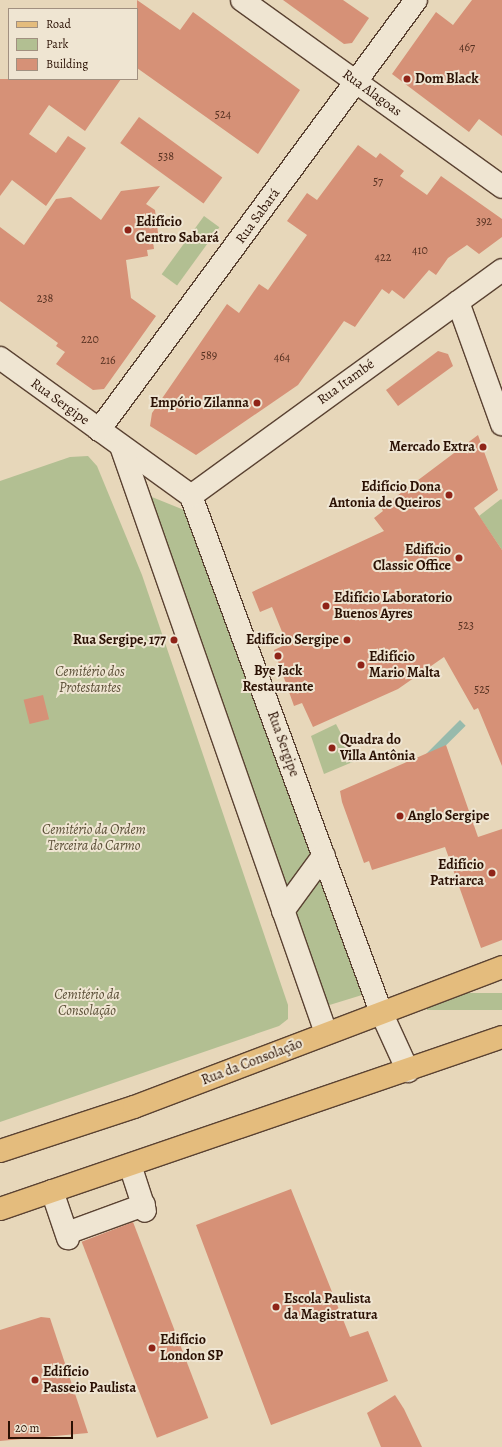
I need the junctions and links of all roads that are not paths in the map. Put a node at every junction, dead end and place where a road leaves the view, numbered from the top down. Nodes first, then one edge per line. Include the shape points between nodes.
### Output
1 (242, 0) edge
2 (416, 0) edge
3 (356, 82) junction
4 (502, 186) edge
5 (502, 270) edge
6 (458, 302) junction
7 (0, 358) edge
8 (502, 424) edge
9 (99, 430) junction
10 (121, 446) junction
11 (191, 496) junction
12 (324, 855) junction
13 (284, 911) junction
14 (502, 967) edge
15 (381, 1012) junction
16 (326, 1033) junction
17 (502, 1037) edge
18 (408, 1071) junction
19 (0, 1151) edge
20 (130, 1165) junction
21 (52, 1191) junction
22 (0, 1209) edge

1 - 3 street, Rua Alagoas
2 - 3 street, Rua Sabará
3 - 4 street, Rua Alagoas
3 - 9 street, Rua Sabará
5 - 6 street, Rua Itambé
6 - 8 street
6 - 11 street, Rua Itambé
7 - 9 street, Rua Sergipe
9 - 10 street, Rua Sergipe
10 - 11 street, Rua Sergipe
10 - 13 street
11 - 12 street, Rua Sergipe
12 - 13 street
12 - 15 street, Rua Sergipe
13 - 16 street
14 - 15 main road, Rua da Consolação
15 - 16 main road, Rua da Consolação
15 - 18 street, Rua Sergipe
16 - 19 main road, Rua da Consolação via 134,1107
17 - 18 main road
18 - 20 main road
20 - 21 main road
20 - 21 street via 145,1208 67,1236
21 - 22 main road

